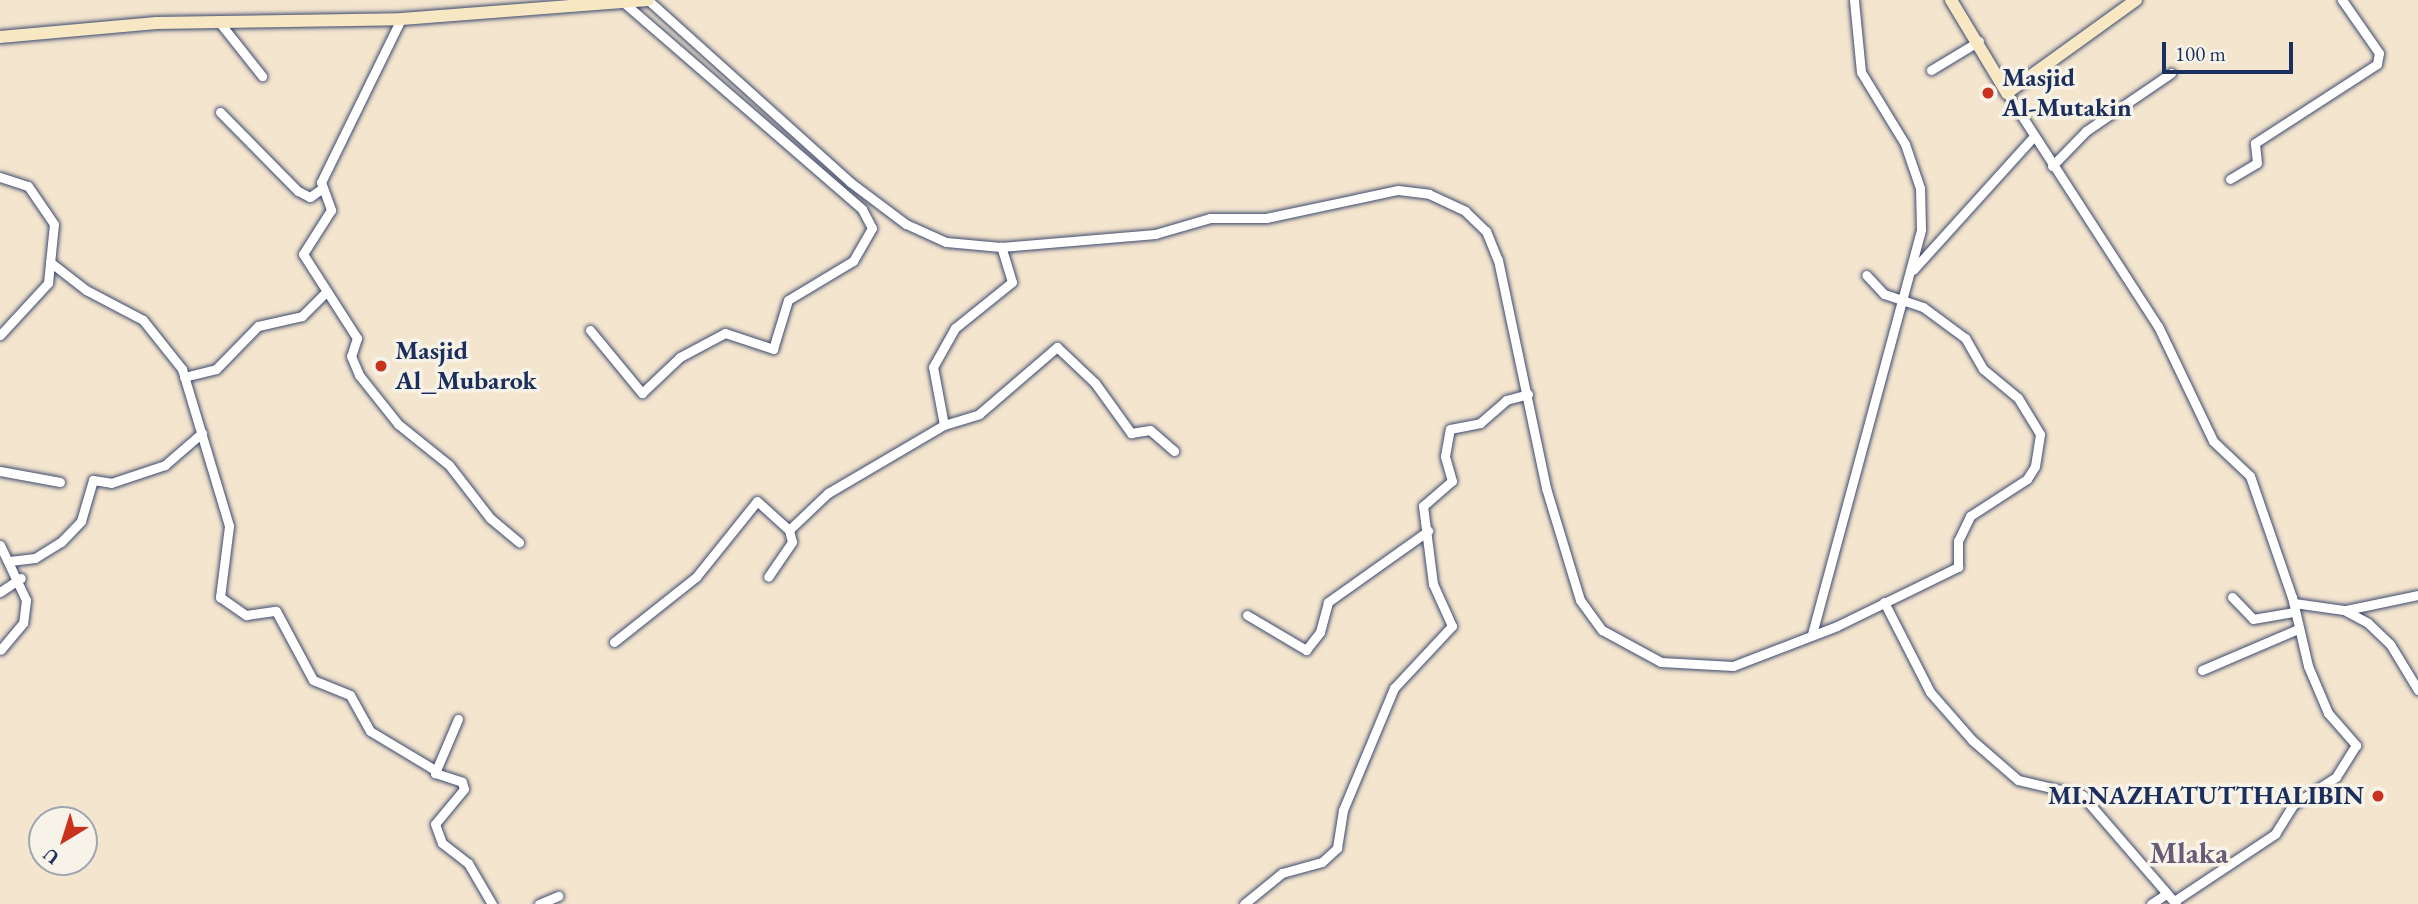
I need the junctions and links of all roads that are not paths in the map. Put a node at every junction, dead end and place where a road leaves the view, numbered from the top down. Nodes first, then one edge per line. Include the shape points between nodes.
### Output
1 (1854, 0) edge
2 (1951, 0) edge
3 (2135, 0) edge
4 (2342, 0) edge
5 (639, 1) edge
6 (401, 19) junction
7 (220, 23) junction
8 (0, 37) edge
9 (1979, 41) junction
10 (1931, 70) dead end
11 (2171, 73) dead end
12 (262, 76) dead end
13 (2007, 93) junction
14 (220, 112) dead end
15 (2033, 136) junction
16 (2052, 166) junction
17 (0, 177) edge
18 (2230, 179) dead end
19 (321, 189) junction
20 (1002, 249) junction
21 (50, 262) junction
22 (1912, 271) junction
23 (1866, 275) dead end
24 (325, 293) junction
25 (1905, 299) junction
26 (590, 330) dead end
27 (0, 335) edge
28 (184, 377) junction
29 (1522, 396) junction
30 (944, 425) junction
31 (202, 433) junction
32 (1174, 451) dead end
33 (0, 471) edge
34 (60, 482) dead end
35 (789, 530) junction
36 (1427, 531) junction
37 (519, 542) dead end
38 (0, 545) edge
39 (10, 561) junction
40 (21, 578) junction
41 (768, 578) dead end
42 (0, 592) edge
43 (2418, 595) edge
44 (2232, 597) dead end
45 (1886, 605) junction
46 (2294, 610) junction
47 (2344, 610) junction
48 (1247, 615) dead end
49 (2297, 629) junction
50 (1812, 634) junction
51 (614, 642) dead end
52 (1, 646) edge
53 (2202, 670) dead end
54 (2418, 690) edge
55 (458, 719) dead end
56 (435, 769) junction
57 (558, 896) dead end
58 (2172, 900) edge
59 (492, 904) edge
60 (539, 904) edge
61 (1244, 904) edge
62 (2151, 904) edge

1 - 22 street via 1861,72 1905,144 1920,188 1921,229
2 - 9 street
3 - 13 street
4 - 18 street via 2379,53 2377,64 2255,142 2256,163
5 - 6 street
5 - 20 street via 888,212 946,242
5 - 26 street via 862,209 872,228 853,261 789,300 773,349 724,333 680,357 642,393
6 - 7 street
6 - 19 street via 348,120
7 - 8 street
7 - 12 street
9 - 10 street
9 - 13 street
11 - 16 street via 2086,131
13 - 15 street
14 - 19 street via 298,191 310,197
15 - 16 street
15 - 22 street
16 - 46 street via 2158,326 2213,441 2250,476
17 - 21 street via 28,186 51,214
19 - 24 street via 331,210 303,254
20 - 29 street via 1172,233 1210,218 1266,218 1398,190 1429,194 1465,211 1490,239
20 - 30 street via 1010,285 955,328 938,355 932,378
21 - 27 street via 48,283
21 - 28 street via 86,290 143,320
22 - 25 street
23 - 25 street via 1889,295
24 - 28 street via 302,316 258,326 216,369
24 - 37 street via 357,338 353,364 389,414 449,465 490,518
25 - 45 street via 1965,338 1983,369 2018,398 2040,434 2041,450 2027,479 1970,516 1958,541 1961,564
25 - 50 street via 1885,377 1866,416
28 - 31 street
29 - 36 street via 1480,423 1450,429 1445,456 1452,481 1424,502
29 - 50 street via 1580,600 1602,631 1661,662 1693,668 1733,666
30 - 32 street via 979,414 1057,347 1095,383 1131,433 1150,430
30 - 35 street via 828,493
31 - 39 street via 165,465 111,483 93,480 81,521 61,542 35,558
31 - 56 street via 229,527 220,597 246,615 276,611 313,680 350,695 370,731
33 - 34 street
35 - 41 street via 792,547
35 - 51 street via 762,502 753,502 696,577
36 - 48 street via 1328,602 1320,632 1306,650
36 - 61 street via 1433,584 1451,629 1394,688 1343,810 1336,848 1322,862 1282,873
38 - 39 street
39 - 40 street
40 - 42 street
40 - 52 street via 23,623
43 - 47 street
44 - 46 street via 2253,619
45 - 50 street
45 - 58 street via 1930,692 1980,748 2018,780 2082,795
46 - 47 street
46 - 49 street
47 - 54 street via 2385,638
49 - 53 street
49 - 58 street via 2322,701 2356,750 2336,777 2293,805 2266,842
55 - 56 street
56 - 59 street via 464,785 437,816 437,834 468,863
57 - 60 street
58 - 62 street

